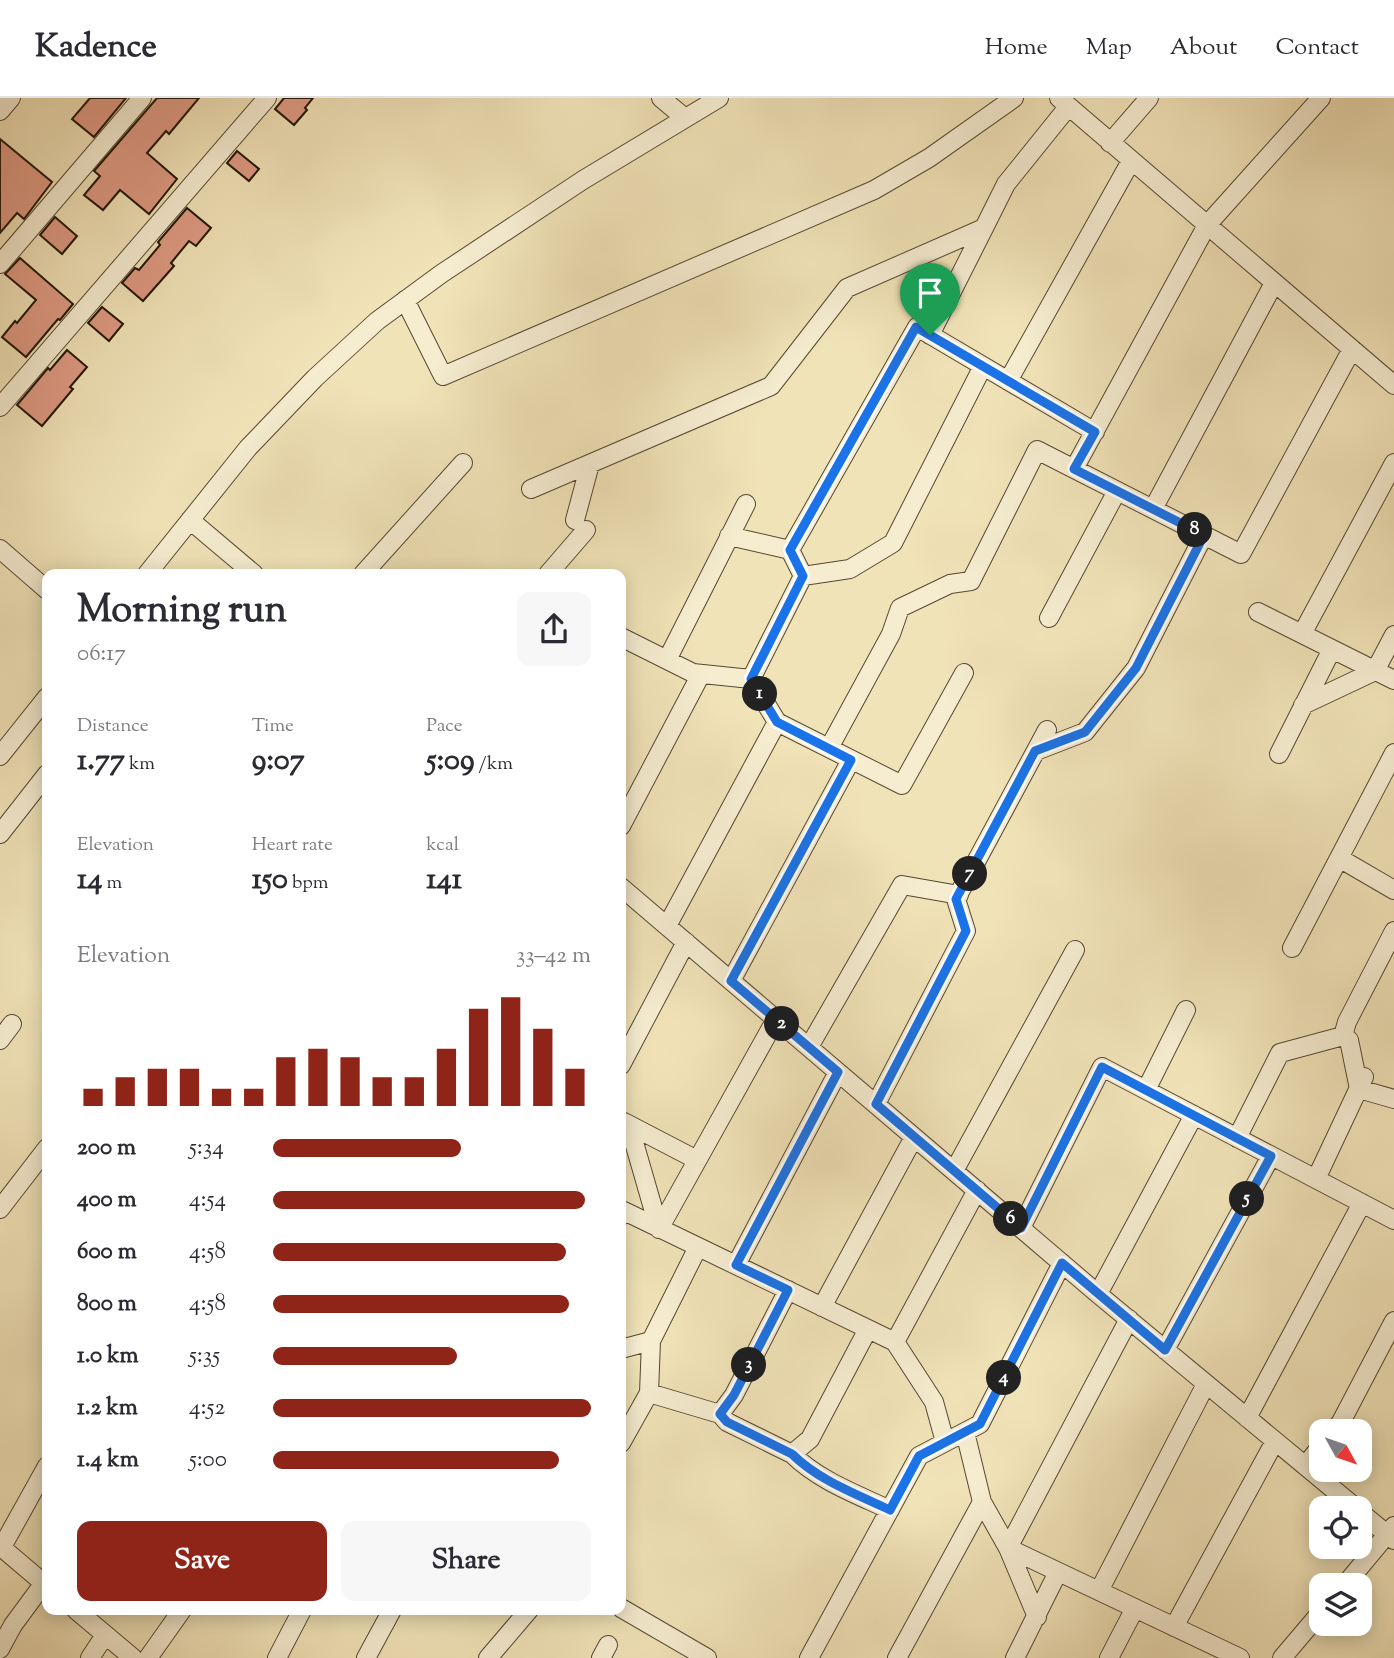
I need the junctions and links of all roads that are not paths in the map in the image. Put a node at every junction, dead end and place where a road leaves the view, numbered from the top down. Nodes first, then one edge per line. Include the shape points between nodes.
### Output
1 (11, 98) edge
2 (142, 98) edge
3 (267, 98) edge
4 (661, 98) edge
5 (719, 98) edge
6 (1014, 98) edge
7 (1150, 98) edge
8 (1321, 98) edge
9 (1063, 102) edge
10 (0, 111) edge
11 (685, 118) junction
12 (1111, 143) junction
13 (1131, 161) junction
14 (1207, 225) junction
15 (984, 228) junction
16 (0, 264) edge
17 (1275, 283) junction
18 (405, 300) junction
19 (930, 335) junction
20 (1352, 349) junction
21 (983, 366) junction
22 (1008, 381) junction
23 (1394, 385) edge
24 (0, 407) edge
25 (1095, 432) junction
26 (463, 463) dead end
27 (1394, 463) edge
28 (590, 464) junction
29 (1074, 469) junction
30 (531, 489) dead end
31 (1117, 491) junction
32 (746, 505) dead end
33 (1153, 509) junction
34 (190, 520) junction
35 (1204, 535) junction
36 (729, 536) junction
37 (0, 549) edge
38 (790, 550) junction
39 (150, 569) edge
40 (240, 569) edge
41 (368, 569) edge
42 (551, 569) edge
43 (803, 576) junction
44 (42, 586) edge
45 (1258, 612) dead end
46 (1049, 618) dead end
47 (1302, 634) junction
48 (1394, 635) edge
49 (626, 640) edge
50 (1332, 649) junction
51 (667, 660) junction
52 (1375, 671) junction
53 (964, 673) dead end
54 (701, 674) junction
55 (751, 679) junction
56 (1394, 680) edge
57 (42, 703) edge
58 (1303, 705) junction
59 (777, 722) junction
60 (1047, 730) dead end
61 (829, 748) junction
62 (1035, 751) junction
63 (1394, 753) edge
64 (1279, 754) dead end
65 (0, 756) edge
66 (851, 760) junction
67 (42, 780) edge
68 (626, 816) edge
69 (0, 834) edge
70 (1339, 858) junction
71 (1394, 890) edge
72 (626, 891) edge
73 (959, 895) junction
74 (667, 926) junction
75 (1394, 931) edge
76 (686, 942) junction
77 (1292, 948) dead end
78 (1075, 950) dead end
79 (731, 981) junction
80 (1186, 1010) dead end
81 (776, 1019) junction
82 (12, 1024) dead end
83 (1343, 1035) junction
84 (0, 1040) edge
85 (809, 1047) junction
86 (626, 1056) edge
87 (838, 1072) junction
88 (1362, 1083) junction
89 (1146, 1090) junction
90 (1394, 1100) edge
91 (876, 1104) junction
92 (1194, 1115) junction
93 (626, 1124) edge
94 (626, 1126) edge
95 (914, 1137) junction
96 (1237, 1138) junction
97 (42, 1154) edge
98 (1271, 1156) junction
99 (696, 1160) junction
100 (954, 1171) junction
101 (1316, 1179) junction
102 (977, 1190) junction
103 (1362, 1203) junction
104 (0, 1209) edge
105 (626, 1212) edge
106 (1394, 1220) edge
107 (1021, 1228) junction
108 (659, 1229) junction
109 (698, 1247) junction
110 (1062, 1263) junction
111 (736, 1265) junction
112 (788, 1290) junction
113 (1098, 1294) junction
114 (822, 1307) junction
115 (1129, 1319) junction
116 (1394, 1321) edge
117 (868, 1329) junction
118 (651, 1341) junction
119 (895, 1342) junction
120 (626, 1348) edge
121 (1165, 1350) junction
122 (1206, 1384) junction
123 (649, 1393) junction
124 (720, 1414) junction
125 (1247, 1418) junction
126 (1343, 1419) edge
127 (965, 1432) junction
128 (626, 1434) edge
129 (1275, 1441) junction
130 (945, 1442) junction
131 (792, 1454) junction
132 (1309, 1461) edge
133 (1305, 1466) junction
134 (42, 1475) edge
135 (1341, 1496) edge
136 (982, 1502) junction
137 (890, 1510) junction
138 (1372, 1520) edge
139 (1392, 1534) edge
140 (1, 1546) edge
141 (1008, 1548) junction
142 (1058, 1572) junction
143 (1356, 1573) edge
144 (42, 1582) edge
145 (42, 1589) edge
146 (1099, 1591) junction
147 (1135, 1608) junction
148 (626, 1611) edge
149 (82, 1615) edge
150 (178, 1615) edge
151 (299, 1615) edge
152 (389, 1615) edge
153 (525, 1615) edge
154 (1037, 1617) junction
155 (1309, 1626) edge
156 (1174, 1627) junction
157 (105, 1635) junction
158 (0, 1649) edge
159 (90, 1658) edge
160 (133, 1658) edge
161 (148, 1658) edge
162 (277, 1658) edge
163 (366, 1658) edge
164 (488, 1658) edge
165 (707, 1658) edge
166 (809, 1658) edge
167 (897, 1658) edge
168 (1015, 1658) edge
169 (1109, 1658) edge
170 (1240, 1658) edge
171 (1282, 1658) edge

1 - 10 street
2 - 16 street
3 - 24 street
4 - 11 street
5 - 11 street
6 - 18 street via 874,190 443,376
7 - 12 street
8 - 14 street
9 - 12 street
9 - 15 street via 1006,184
11 - 18 street via 583,180
12 - 13 street
13 - 14 street
13 - 22 street
14 - 17 street
14 - 25 street
15 - 19 street
15 - 28 street via 847,288 771,386
17 - 20 street
17 - 33 street
18 - 34 street via 315,378 248,448
19 - 21 street
19 - 38 street via 916,327
20 - 23 street
20 - 35 street via 1241,554
21 - 22 street
21 - 43 street via 893,543 850,569
22 - 25 street
25 - 29 street
26 - 41 street
27 - 47 street
28 - 30 street
28 - 42 street via 580,525
29 - 31 street
29 - 61 street via 1037,450 971,581 950,584 900,608 891,634
31 - 33 street
31 - 46 street
32 - 36 street
33 - 35 street
34 - 39 street
34 - 40 street
35 - 62 street via 1136,668 1085,732
36 - 38 street
36 - 51 street
37 - 44 street
38 - 43 street
43 - 55 street
45 - 47 street
47 - 50 street
48 - 52 street
49 - 51 street
50 - 52 street
50 - 58 street
51 - 54 street
52 - 56 street
52 - 58 street
53 - 66 street via 902,785
54 - 55 street
54 - 68 street
55 - 59 street
57 - 65 street
58 - 64 street
59 - 61 street
59 - 74 street
60 - 62 street
61 - 66 street
62 - 73 street
63 - 70 street
66 - 79 street
67 - 69 street
70 - 71 street
70 - 77 street
72 - 74 street
73 - 85 street via 902,885
73 - 91 street via 956,899 966,931
74 - 76 street
75 - 83 street
76 - 79 street
76 - 86 street
78 - 100 street
79 - 81 street
80 - 89 street
81 - 85 street
81 - 99 street
82 - 84 street
83 - 88 street via 1349,1040
83 - 96 street via 1280,1053
85 - 87 street
87 - 91 street
87 - 111 street
88 - 90 street
88 - 101 street
89 - 92 street
89 - 107 street via 1102,1067
91 - 95 street
92 - 96 street
92 - 113 street
93 - 99 street
94 - 108 street
95 - 100 street
95 - 114 street
96 - 98 street
97 - 104 street
98 - 101 street
98 - 121 street
99 - 108 street
100 - 102 street
101 - 103 street
102 - 107 street
102 - 119 street
103 - 106 street
103 - 125 street
105 - 108 street
107 - 110 street
108 - 109 street
109 - 111 street
109 - 118 street
110 - 113 street
110 - 127 street via 980,1424
111 - 112 street
112 - 114 street
112 - 124 street
113 - 115 street
114 - 117 street
115 - 121 street
115 - 141 street
116 - 126 street
117 - 119 street
117 - 131 street via 810,1439
118 - 120 street
118 - 123 street
119 - 130 street via 934,1402
121 - 122 street
122 - 125 street
122 - 146 street
123 - 124 street
123 - 128 street
124 - 131 street via 727,1422
125 - 129 street
127 - 130 street
127 - 136 street
129 - 133 street
129 - 156 street
130 - 137 street via 919,1456
131 - 137 street via 842,1488
132 - 133 street
133 - 135 street
134 - 140 street
136 - 141 street
136 - 167 street
137 - 166 street
138 - 139 street
139 - 143 street
140 - 144 street
141 - 142 street
141 - 154 street
142 - 146 street
142 - 154 street
145 - 158 street
146 - 147 street
147 - 156 street
147 - 169 street
148 - 165 street
149 - 157 street
150 - 161 street
151 - 162 street
152 - 163 street
153 - 164 street
154 - 168 street
155 - 171 street
156 - 170 street
157 - 159 street
157 - 160 street

